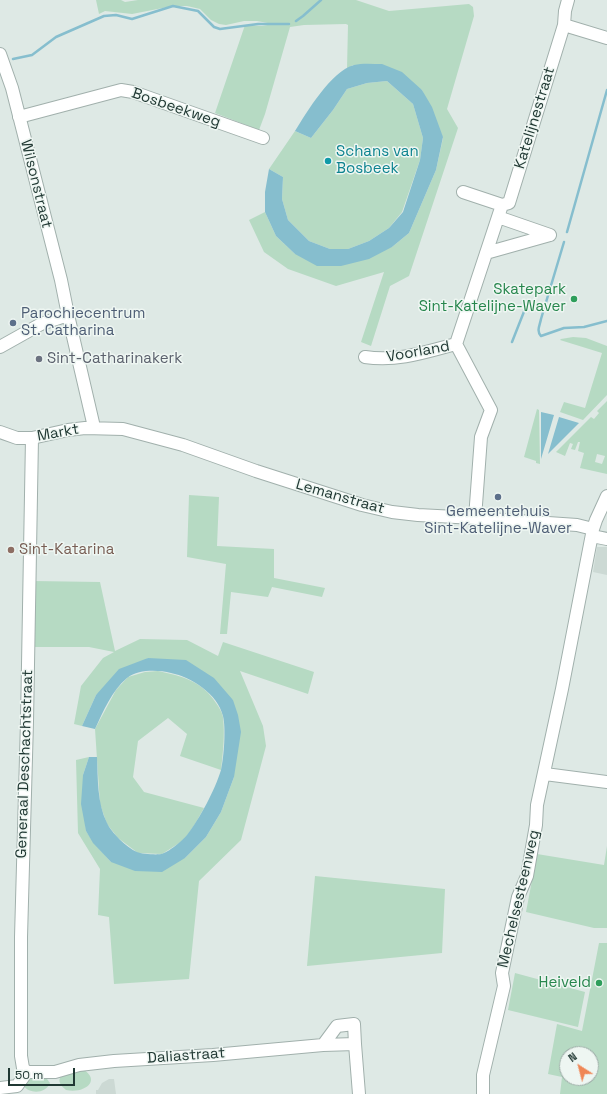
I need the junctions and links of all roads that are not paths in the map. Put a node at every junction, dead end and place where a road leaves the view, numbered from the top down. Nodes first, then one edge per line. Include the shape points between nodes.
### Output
1 (568, 0) edge
2 (564, 25) junction
3 (607, 38) edge
4 (0, 54) edge
5 (19, 117) junction
6 (264, 138) dead end
7 (463, 192) dead end
8 (500, 211) junction
9 (486, 252) junction
10 (68, 316) junction
11 (456, 344) junction
12 (0, 347) edge
13 (365, 357) dead end
14 (94, 427) junction
15 (0, 432) edge
16 (32, 438) junction
17 (607, 496) edge
18 (475, 518) junction
19 (593, 533) junction
20 (607, 539) edge
21 (545, 774) junction
22 (607, 782) edge
23 (355, 1044) junction
24 (323, 1045) junction
25 (27, 1072) junction
26 (0, 1088) edge
27 (359, 1094) edge
28 (483, 1094) edge

1 - 2 street
2 - 3 street
2 - 8 street, Katelijnestraat via 509,203
4 - 5 street, Wilsonstraat
5 - 6 street, Bosbeekweg via 121,90
5 - 10 street, Wilsonstraat via 62,282
7 - 8 street
8 - 9 street, Katelijnestraat
8 - 9 street via 550,235
9 - 11 street, Katelijnestraat
10 - 12 street via 41,324
10 - 14 street, Markt
11 - 13 street, Voorland via 409,357
11 - 18 street, Voorland via 492,410 481,437
14 - 16 street, Markt
14 - 18 street, Lemanstraat via 140,432 362,505 418,516
15 - 16 street, Markt via 17,438
16 - 25 street, Generaal Deschachtstraat via 21,937 21,1056
17 - 19 street, Mechelsesteenweg
18 - 19 street, Lemanstraat via 577,525
19 - 20 street, Lemanstraat
19 - 21 street, Mechelsesteenweg
21 - 22 street
21 - 28 street, Mechelsesteenweg via 537,805 527,876 518,897 502,974 504,986 483,1075
23 - 24 street, Daliastraat
23 - 24 street via 354,1024 337,1026
23 - 27 street
24 - 25 street, Daliastraat via 79,1065 55,1072
25 - 26 street via 17,1086

